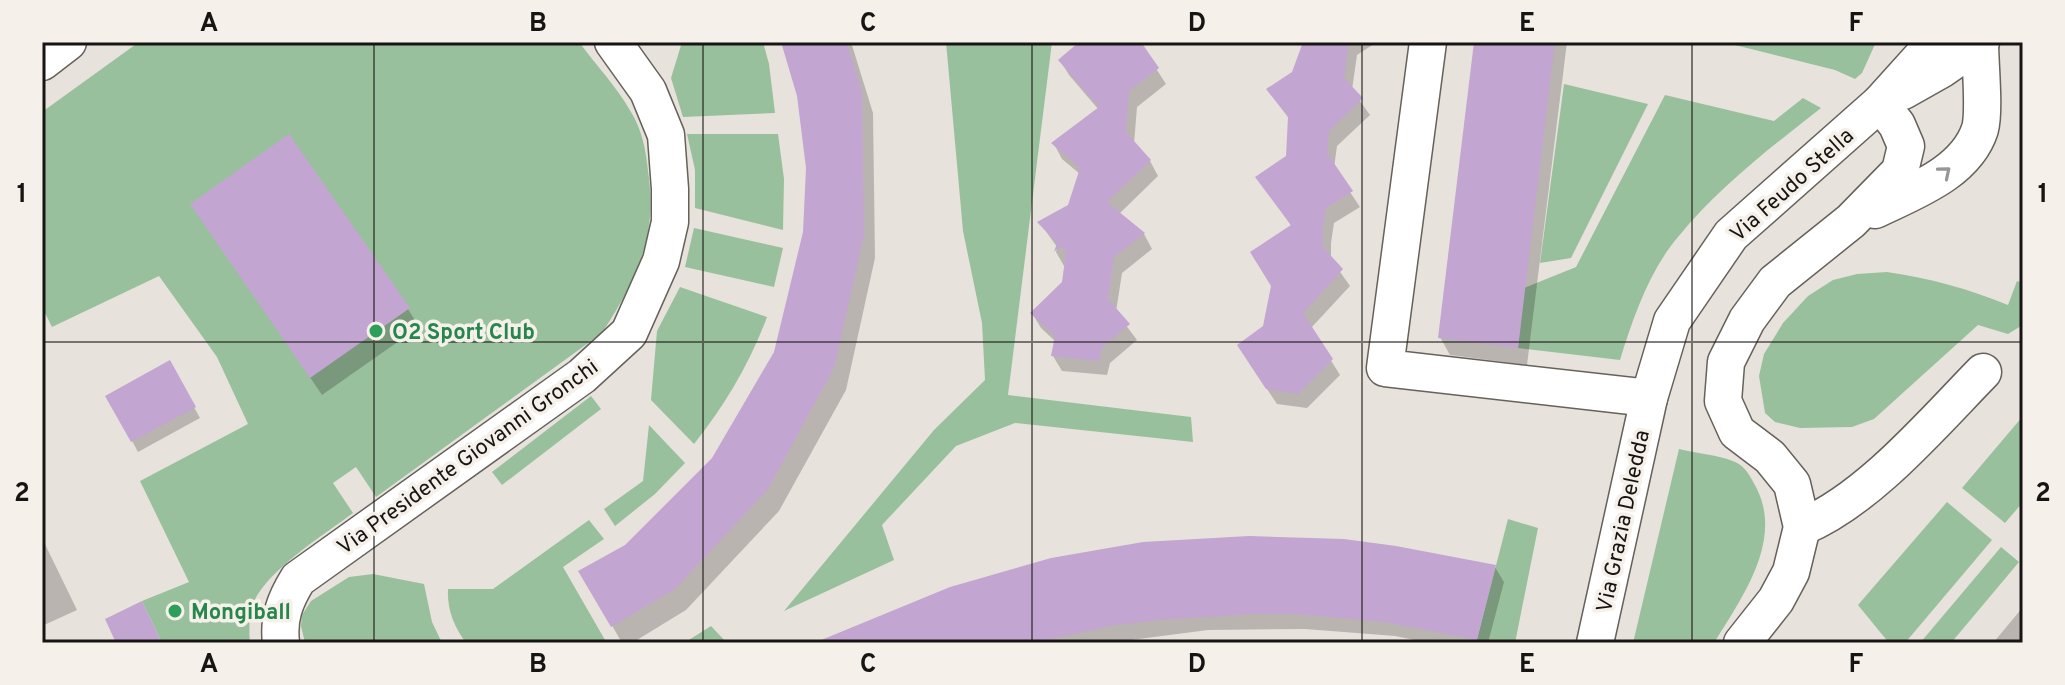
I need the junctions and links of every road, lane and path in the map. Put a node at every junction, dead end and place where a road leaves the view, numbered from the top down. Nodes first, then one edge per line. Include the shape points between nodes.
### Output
1 (68, 42) edge
2 (613, 42) edge
3 (1428, 42) edge
4 (1935, 42) edge
5 (1980, 42) edge
6 (42, 62) edge
7 (1880, 103) junction
8 (1851, 221) junction
9 (1983, 372) dead end
10 (1649, 398) junction
11 (1802, 527) junction
12 (281, 643) edge
13 (1595, 643) edge
14 (1742, 643) edge

1 - 6 street
2 - 12 street, Via Presidente Giovanni Gronchi via 648,91 666,135 670,189 670,222 661,261 629,333 582,376 298,579 285,601
3 - 10 street via 1385,368
4 - 7 street, Via Feudo Stella
5 - 7 street, Via Feudo Stella
8 -> 5 street via 1932,182 1971,150 1981,126
7 - 8 street via 1906,146 1900,171
7 - 10 street, Via Feudo Stella via 1731,235 1672,321
8 - 11 street via 1775,282 1747,320 1726,362 1723,401 1737,432 1770,457 1792,484
9 - 11 street via 1894,464 1823,519
10 - 13 street, Via Grazia Deledda
11 - 14 street via 1791,572

